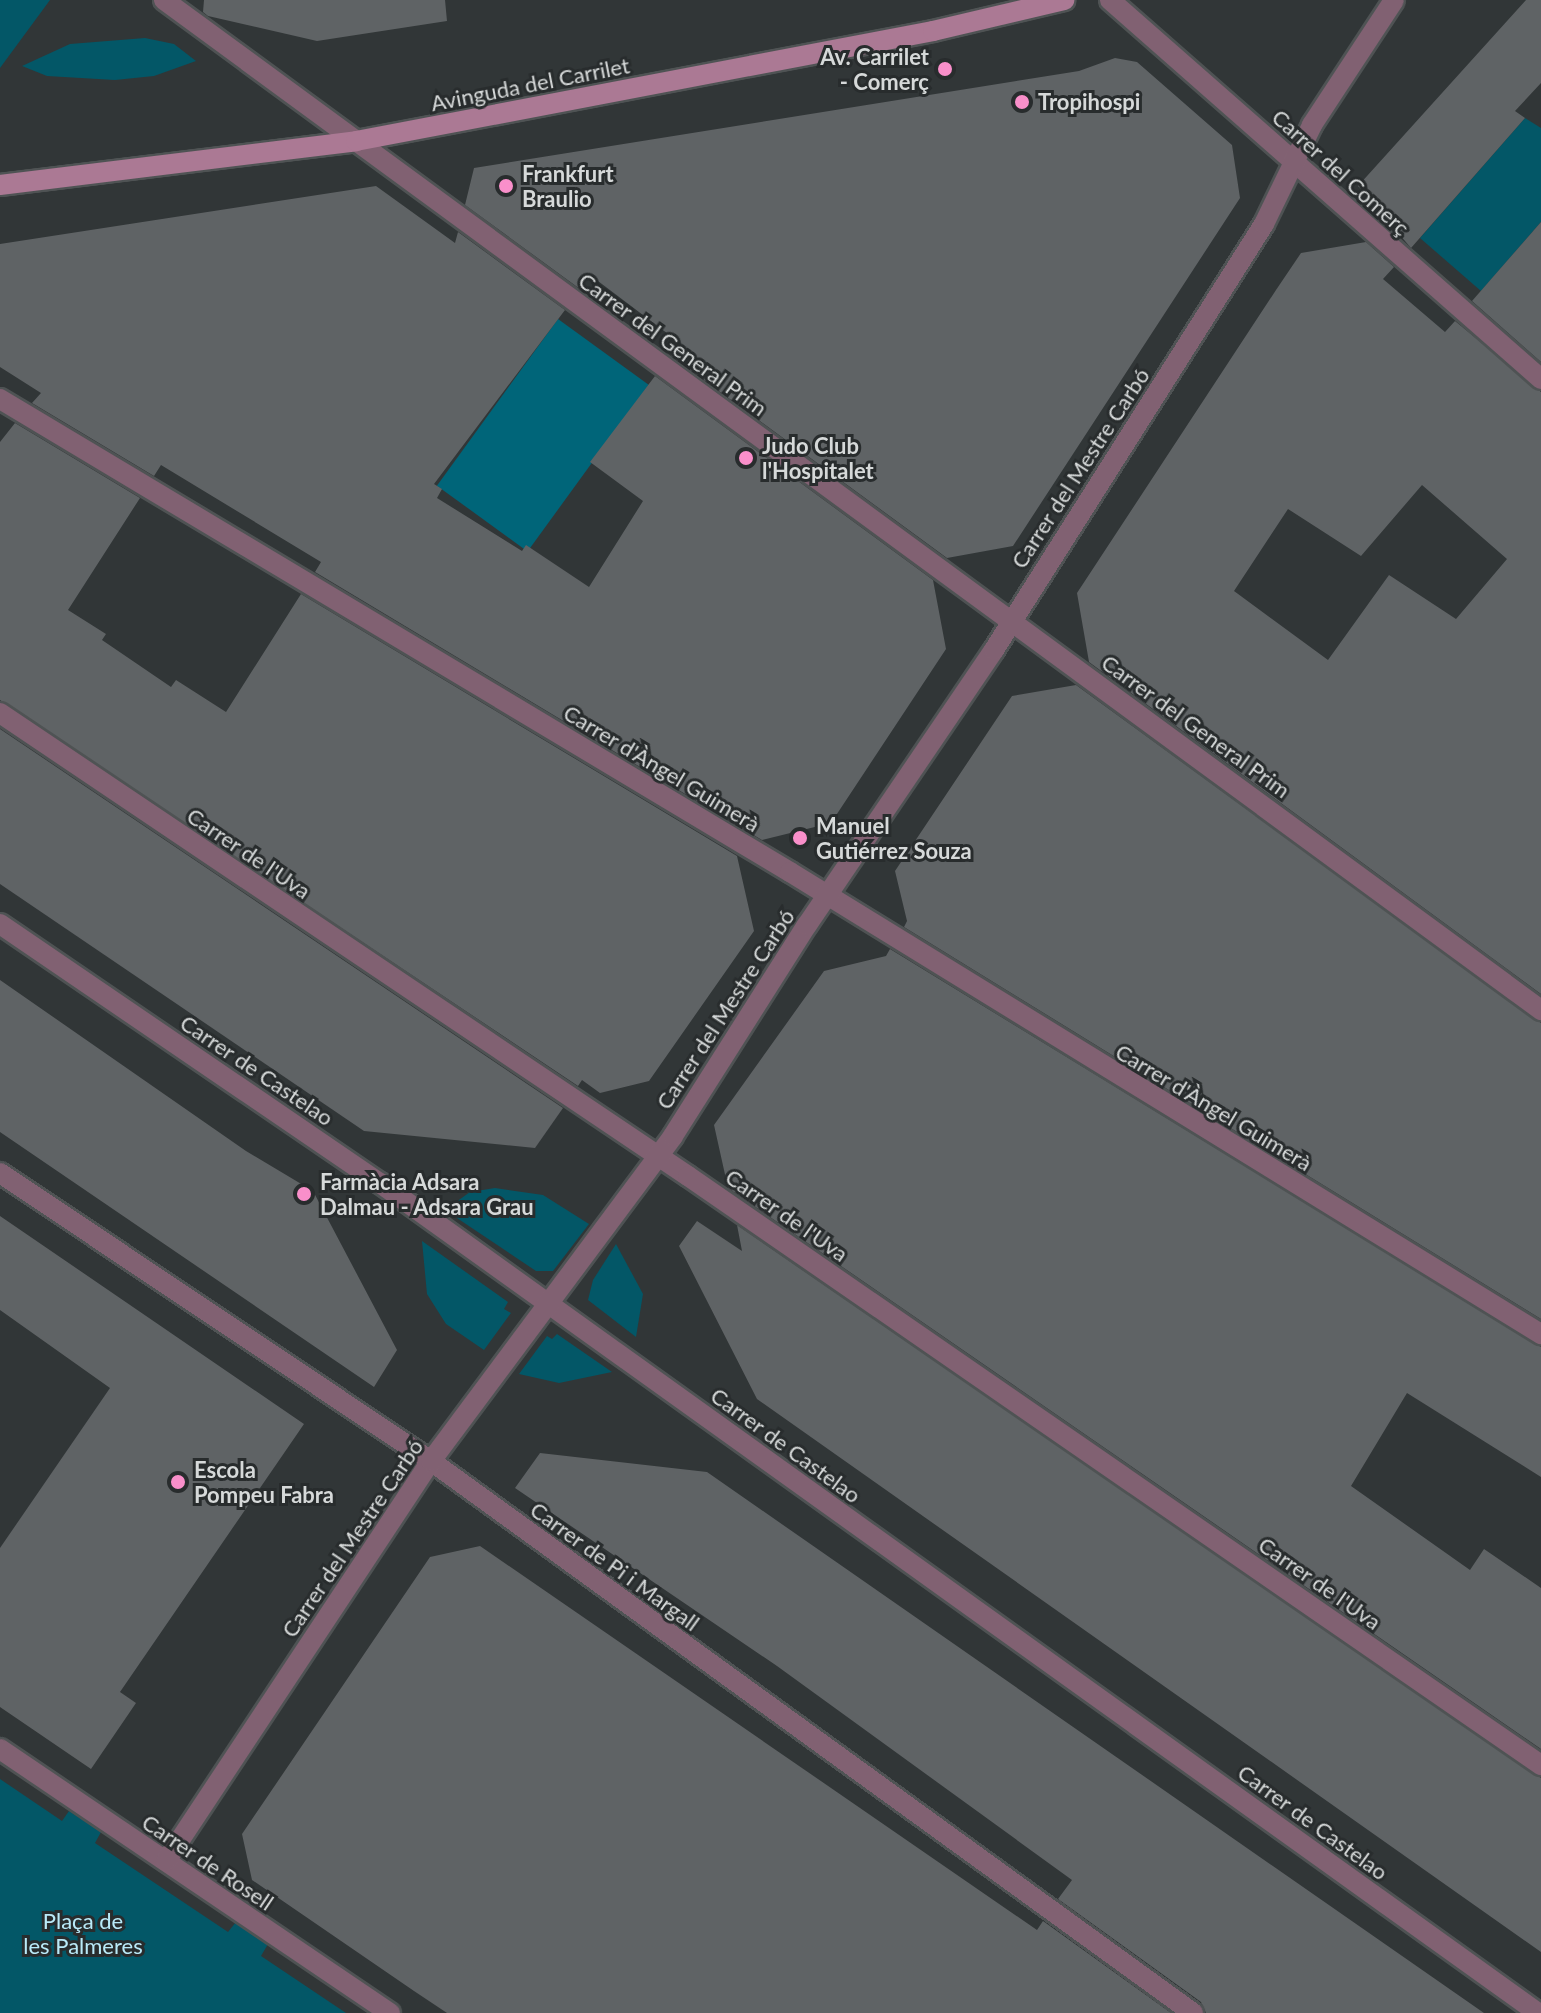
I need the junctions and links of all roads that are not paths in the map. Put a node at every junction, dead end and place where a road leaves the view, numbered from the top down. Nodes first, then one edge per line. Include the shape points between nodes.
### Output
1 (164, 0) edge
2 (1064, 0) edge
3 (1110, 0) edge
4 (1394, 0) edge
5 (356, 141) junction
6 (1296, 164) junction
7 (0, 185) edge
8 (1541, 379) edge
9 (0, 399) edge
10 (1012, 621) junction
11 (0, 713) edge
12 (827, 896) junction
13 (0, 924) edge
14 (1541, 1010) edge
15 (657, 1158) junction
16 (0, 1173) edge
17 (547, 1303) junction
18 (1541, 1334) edge
19 (431, 1461) junction
20 (0, 1749) edge
21 (1541, 1765) edge
22 (166, 1861) junction
23 (390, 2013) edge
24 (1193, 2013) edge
25 (1538, 2013) edge

1 - 5 street, Carrer del General Prim
2 - 5 street, Avinguda del Carrilet via 933,31
3 - 6 street, Carrer del Comerç
4 - 6 street, Carrer del Mestre Carbó via 1312,125
5 - 7 street, Avinguda del Carrilet
5 - 10 street, Carrer del General Prim
6 - 8 street, Carrer del Comerç
6 - 10 street, Carrer del Mestre Carbó via 1264,224
9 - 12 street, Carrer d'Àngel Guimerà
10 - 12 street, Carrer del Mestre Carbó
10 - 14 street, Carrer del General Prim
11 - 15 street, Carrer de l'Uva
12 - 15 street, Carrer del Mestre Carbó
12 - 18 street, Carrer d'Àngel Guimerà
13 - 17 street, Carrer de Castelao
15 - 17 street, Carrer del Mestre Carbó
15 - 21 street, Carrer de l'Uva
16 - 19 street, Carrer de Pi i Margall
17 - 19 street, Carrer del Mestre Carbó
17 - 25 street, Carrer de Castelao
19 - 22 street, Carrer del Mestre Carbó
19 - 24 street, Carrer de Pi i Margall
20 - 22 street, Carrer de Rosell
22 - 23 street, Carrer de Rosell

